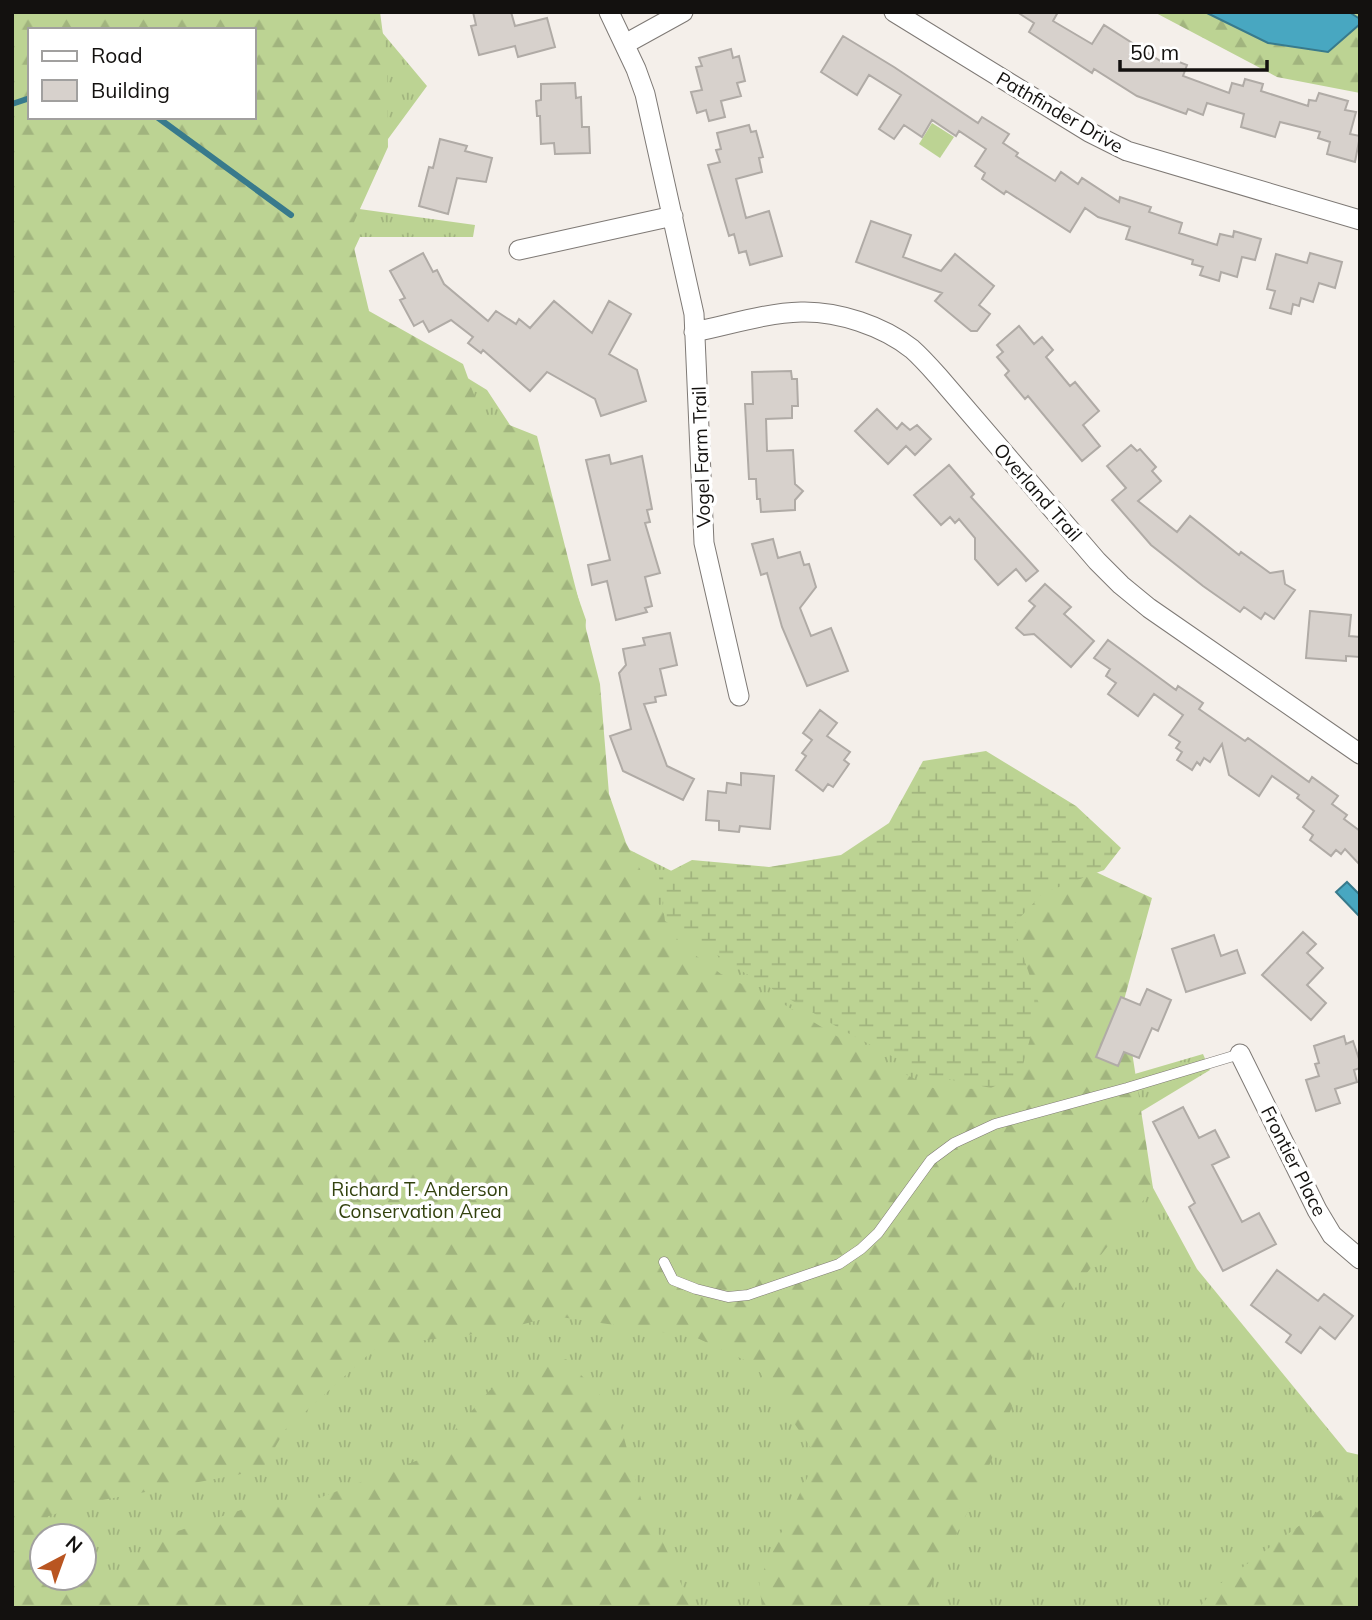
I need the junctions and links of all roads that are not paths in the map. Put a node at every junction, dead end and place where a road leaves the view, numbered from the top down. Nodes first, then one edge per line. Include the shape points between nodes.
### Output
1 (609, 12) edge
2 (684, 12) edge
3 (894, 12) edge
4 (625, 44) junction
5 (673, 216) junction
6 (1360, 220) edge
7 (519, 250) dead end
8 (694, 332) junction
9 (739, 696) dead end
10 (1360, 754) edge
11 (1240, 1054) joint
12 (1360, 1259) edge
13 (664, 1262) dead end

1 - 4 street, Vogel Farm Trail
2 - 4 street
3 - 6 street, Pathfinder Drive via 1127,151
4 - 5 street, Vogel Farm Trail via 645,94
5 - 7 street
5 - 8 street, Vogel Farm Trail
8 - 9 street, Vogel Farm Trail via 704,543
8 - 10 street, Overland Trail via 801,312 840,316 876,328 911,348 1121,586
11 - 12 street, Frontier Place via 1317,1210 1332,1235
11 - 13 lane via 995,1124 954,1143 930,1160 878,1233 839,1264 748,1295 728,1297 673,1280

